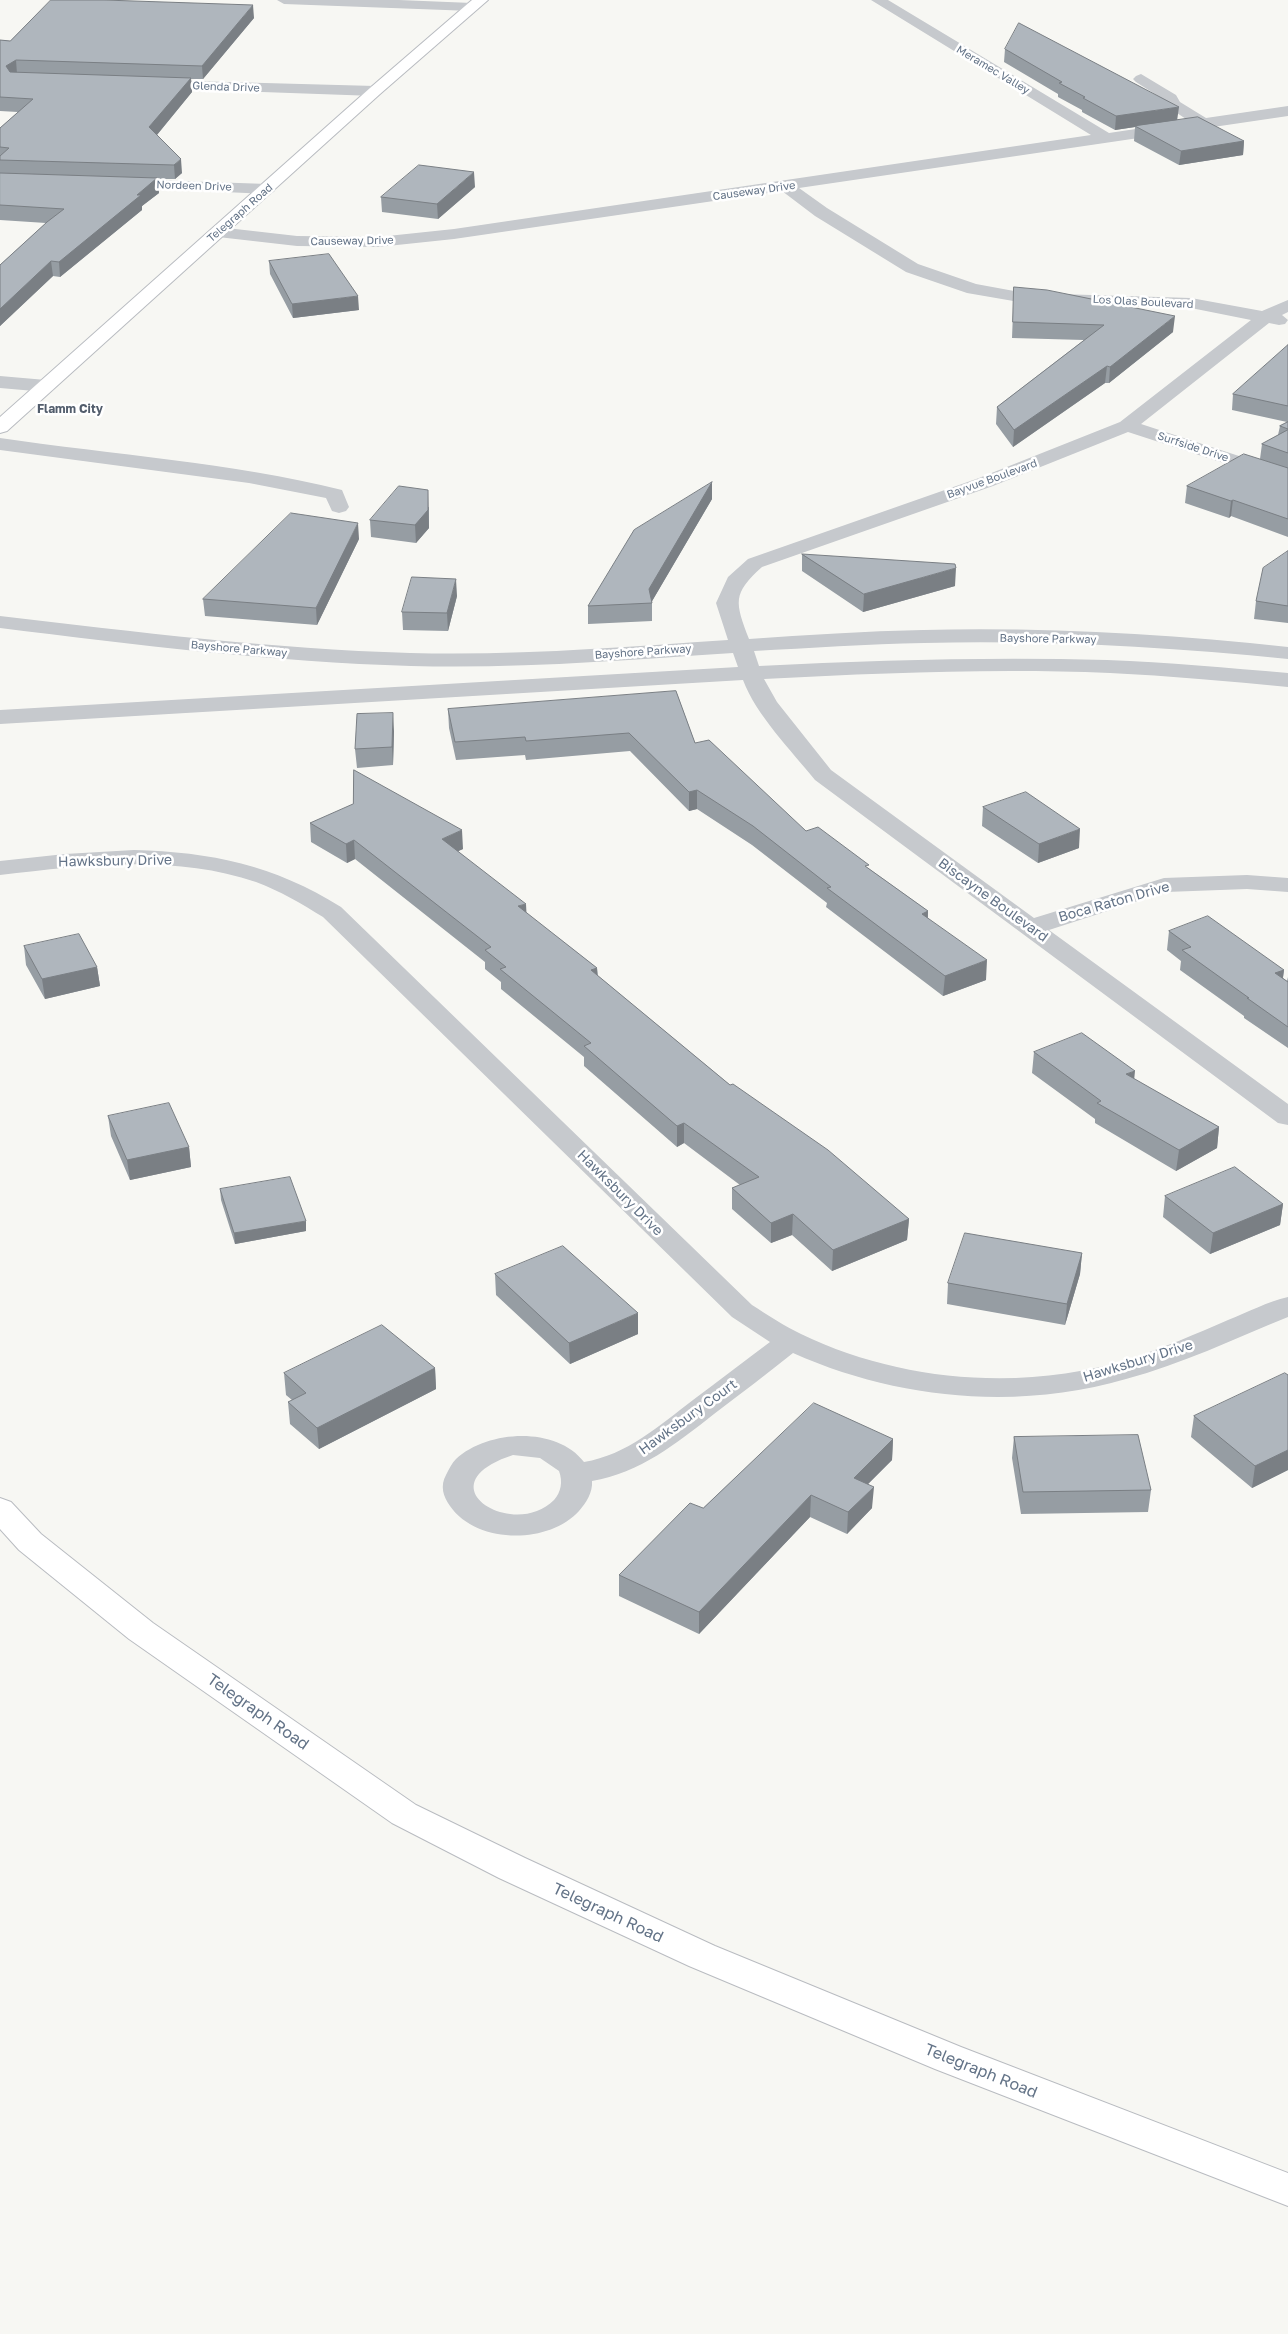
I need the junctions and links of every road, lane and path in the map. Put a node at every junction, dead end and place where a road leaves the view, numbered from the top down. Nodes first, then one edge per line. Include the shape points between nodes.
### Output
1 (284, 0) edge
2 (878, 0) edge
3 (476, 4) edge
4 (1142, 79) dead end
5 (136, 85) edge
6 (375, 91) junction
7 (1288, 111) edge
8 (1204, 124) junction
9 (1108, 139) junction
10 (109, 184) edge
11 (786, 186) junction
12 (268, 189) junction
13 (218, 232) junction
14 (1288, 305) edge
15 (1267, 316) junction
16 (1288, 322) edge
17 (0, 382) edge
18 (46, 386) junction
19 (1127, 426) junction
20 (0, 427) edge
21 (0, 444) edge
22 (1288, 478) edge
23 (339, 507) dead end
24 (0, 622) edge
25 (741, 645) junction
26 (1288, 653) edge
27 (751, 672) junction
28 (1288, 680) edge
29 (0, 717) edge
30 (0, 868) edge
31 (1288, 885) edge
32 (1032, 927) junction
33 (1288, 1117) edge
34 (1288, 1306) edge
35 (790, 1341) junction
36 (576, 1473) dead end
37 (0, 1509) edge
38 (1288, 2190) edge

1 - 3 street
2 - 9 street, Meramec Valley
3 - 6 main road, Telegraph Road
4 - 8 street
5 - 6 street, Glenda Drive
6 - 12 main road, Telegraph Road
7 - 8 street, Causeway Drive
8 - 9 street, Causeway Drive
9 - 11 street, Causeway Drive
10 - 12 street, Nordeen Drive
11 - 13 street, Causeway Drive via 378,242 297,241
11 - 15 street, Los Olas Boulevard via 821,212 912,268 973,289 1025,298 1191,303
12 - 13 main road, Telegraph Road
13 - 18 main road, Telegraph Road
14 - 15 street, Bayvue Boulevard
15 - 16 street, Los Olas Boulevard
15 - 19 street, Bayvue Boulevard
17 - 18 street
18 - 20 main road, Telegraph Road
19 - 22 street, Surfside Drive
19 - 25 street, Bayvue Boulevard via 986,482 755,563 735,581 727,603
21 - 23 street via 288,482 335,494
24 - 25 street, Bayshore Parkway via 283,654 386,659 578,656
25 - 26 street, Bayshore Parkway via 896,637 1008,638 1093,640
25 - 27 street, Biscayne Boulevard
27 - 28 street, Bayshore Parkway via 887,666 1069,665
27 - 29 street, Bayshore Parkway
27 - 32 street, Biscayne Boulevard via 769,707 823,775
30 - 35 street, Hawksbury Drive via 88,859 179,860 255,874 301,893 332,912 742,1311
31 - 32 street, Boca Raton Drive via 1247,882 1164,885
32 - 33 street, Biscayne Boulevard
34 - 35 street, Hawksbury Drive via 1164,1356 1090,1379 1035,1386 977,1388 919,1382 842,1362
35 - 36 street, Hawksbury Court via 658,1442 633,1457
37 - 38 main road, Telegraph Road via 30,1542 140,1631 404,1814 702,1956 948,2058

